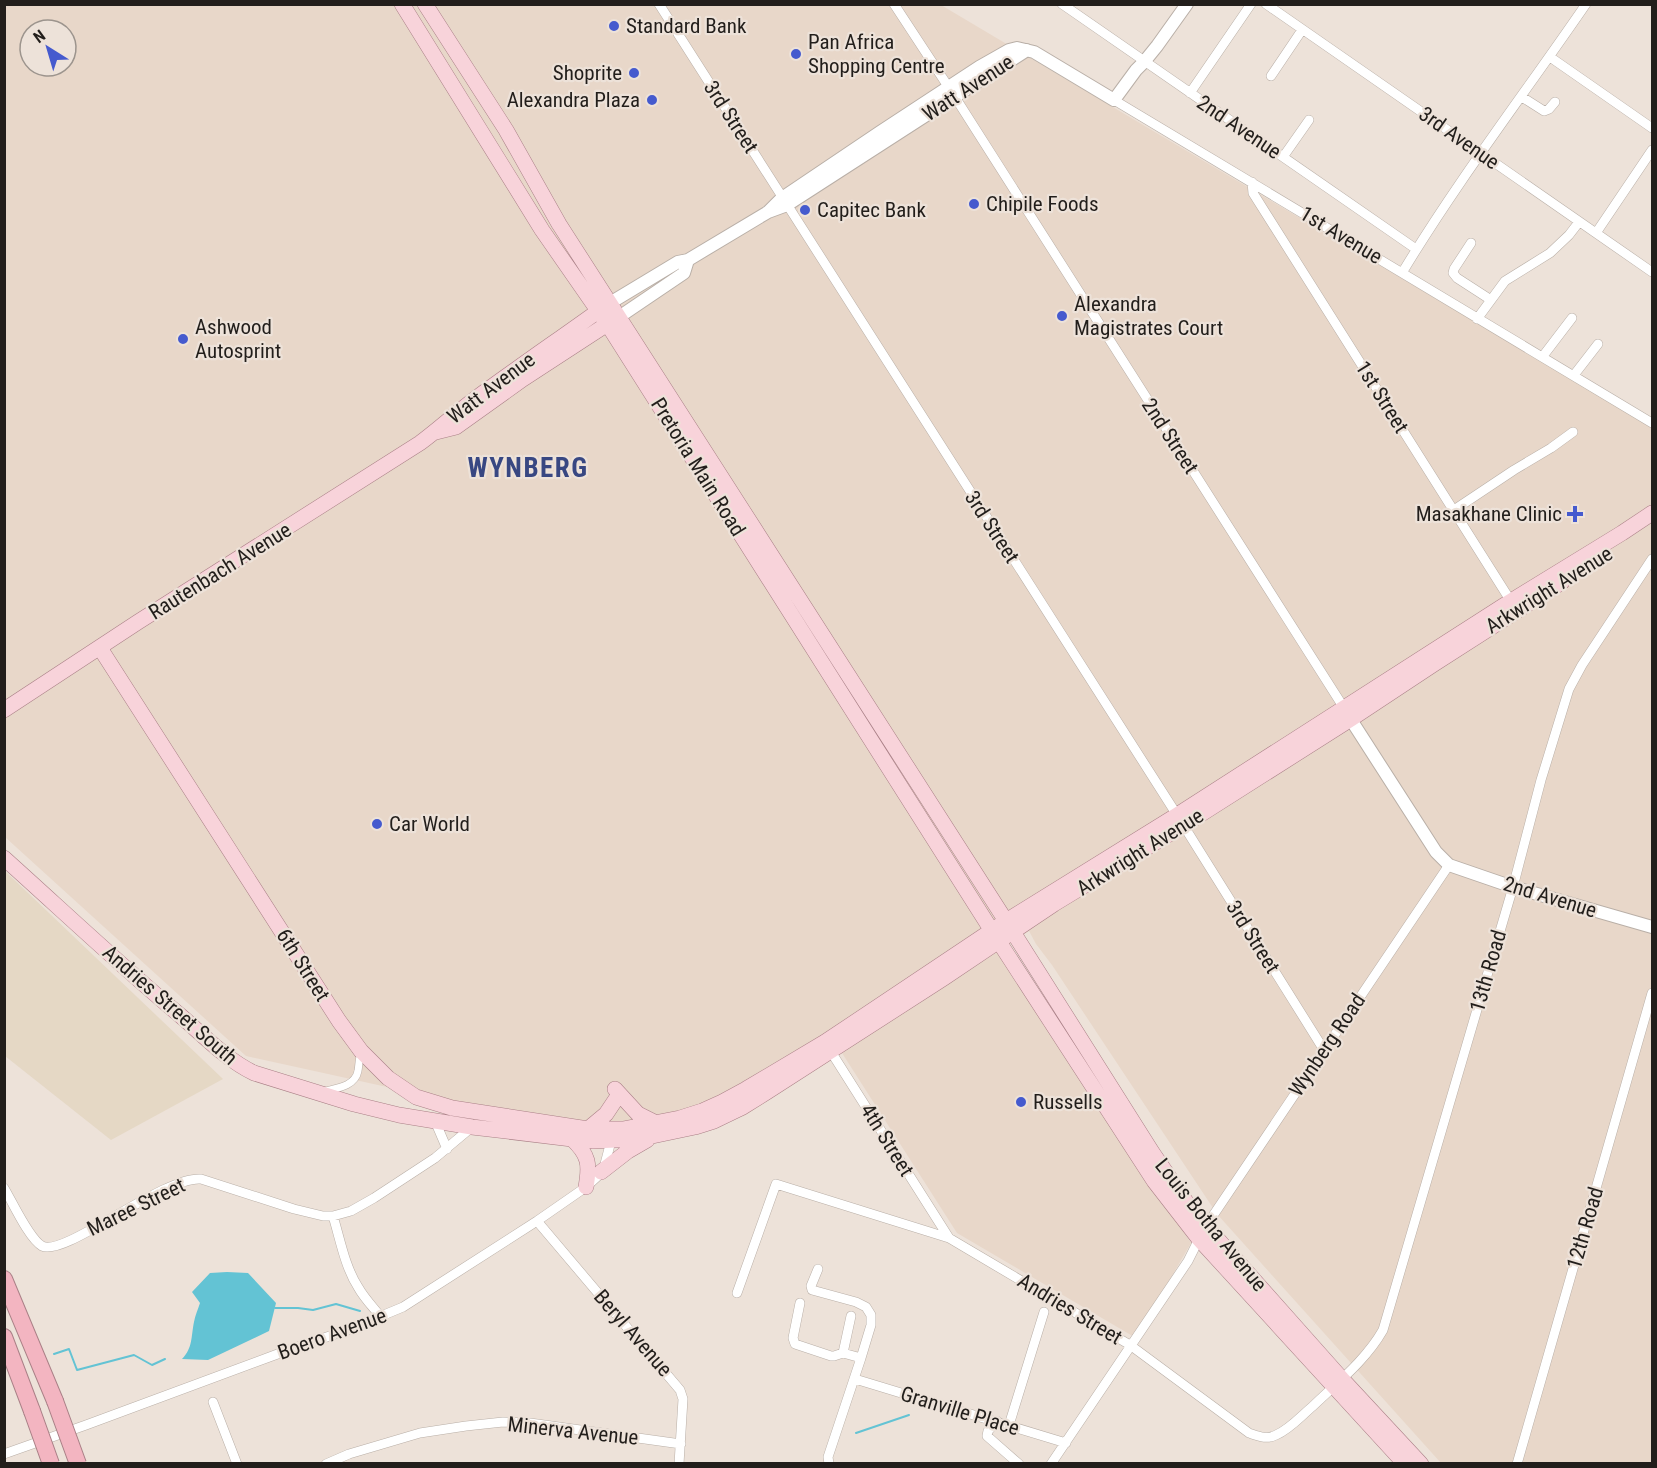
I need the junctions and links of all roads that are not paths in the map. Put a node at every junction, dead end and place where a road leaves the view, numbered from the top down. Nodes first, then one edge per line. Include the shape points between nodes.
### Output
1 (402, 4) edge
2 (425, 4) edge
3 (659, 4) edge
4 (894, 4) edge
5 (1062, 4) edge
6 (1178, 4) edge
7 (1187, 4) edge
8 (1251, 4) edge
9 (1266, 4) edge
10 (1586, 4) edge
11 (1302, 30) junction
12 (1027, 50) joint
13 (1550, 57) junction
14 (1140, 64) junction
15 (1271, 76) dead end
16 (951, 92) junction
17 (1190, 93) junction
18 (1522, 97) junction
19 (1114, 100) junction
20 (1555, 102) dead end
21 (1309, 120) dead end
22 (1653, 128) edge
23 (1653, 150) edge
24 (1482, 154) junction
25 (1283, 157) junction
26 (1252, 182) junction
27 (785, 202) junction
28 (1579, 222) junction
29 (1596, 233) junction
30 (1471, 243) dead end
31 (1416, 249) junction
32 (688, 260) junction
33 (1653, 272) edge
34 (1402, 273) junction
35 (1491, 300) junction
36 (604, 307) junction
37 (1572, 318) dead end
38 (1477, 319) junction
39 (613, 321) junction
40 (1598, 344) dead end
41 (1543, 356) junction
42 (1574, 375) junction
43 (511, 380) junction
44 (1653, 423) edge
45 (436, 432) joint
46 (1573, 432) dead end
47 (1454, 510) junction
48 (1653, 513) edge
49 (1653, 524) edge
50 (1653, 559) edge
51 (1514, 606) junction
52 (100, 648) junction
53 (4, 710) edge
54 (1347, 714) junction
55 (1181, 820) junction
56 (4, 858) edge
57 (1449, 865) junction
58 (1513, 887) junction
59 (994, 902) junction
60 (980, 911) junction
61 (1023, 911) junction
62 (1009, 927) junction
63 (1653, 927) edge
64 (995, 936) junction
65 (976, 941) junction
66 (1653, 993) edge
67 (828, 1047) junction
68 (1324, 1050) junction
69 (361, 1051) junction
70 (317, 1093) junction
71 (435, 1121) junction
72 (472, 1127) junction
73 (588, 1129) junction
74 (656, 1130) junction
75 (613, 1135) junction
76 (572, 1139) junction
77 (447, 1149) junction
78 (602, 1172) junction
79 (586, 1187) junction
80 (4, 1188) edge
81 (333, 1216) junction
82 (537, 1221) junction
83 (1203, 1232) junction
84 (949, 1238) junction
85 (1215, 1256) junction
86 (1188, 1261) junction
87 (818, 1269) dead end
88 (4, 1279) edge
89 (737, 1293) dead end
90 (800, 1304) dead end
91 (1044, 1312) dead end
92 (852, 1316) dead end
93 (381, 1317) junction
94 (4, 1337) edge
95 (1130, 1345) junction
96 (843, 1353) junction
97 (861, 1358) junction
98 (855, 1379) junction
99 (1338, 1383) junction
100 (213, 1402) dead end
101 (997, 1421) junction
102 (1009, 1425) junction
103 (1066, 1443) junction
104 (681, 1444) junction
105 (4, 1454) edge
106 (51, 1464) edge
107 (78, 1464) edge
108 (237, 1464) edge
109 (326, 1464) edge
110 (679, 1464) edge
111 (829, 1464) edge
112 (1019, 1464) edge
113 (1052, 1464) edge
114 (1405, 1464) edge
115 (1421, 1464) edge
116 (1517, 1464) edge

1 - 36 main road, Pretoria Main Road via 542,230
2 - 36 main road, Pretoria Main Road via 506,130
3 - 27 street, 3rd Street
4 - 16 street, 2nd Street
5 - 14 street, 2nd Avenue
6 - 14 street
7 - 14 street
8 - 17 street
9 - 11 street, 3rd Avenue
10 - 13 street
11 - 15 street
11 - 24 street, 3rd Avenue
12 - 16 street, Watt Avenue via 1017,48 1002,53
12 - 19 street, 1st Avenue
13 - 18 street
13 - 22 street
14 - 17 street, 2nd Avenue
14 - 19 street
16 - 27 street, Watt Avenue
16 - 54 street, 2nd Street
17 - 25 street, 2nd Avenue
18 - 20 street via 1544,111
18 - 24 street
19 - 26 street, 1st Avenue
21 - 25 street
23 - 29 street
24 - 28 street, 3rd Avenue
24 - 31 street
25 - 31 street, 2nd Avenue
26 - 34 street, 1st Avenue
26 - 47 street, 1st Street via 1254,193
27 - 32 street, Watt Avenue
27 - 55 street, 3rd Street
28 - 29 street, 3rd Avenue
28 - 35 street via 1542,260 1510,277
29 - 33 street, 3rd Avenue
30 - 35 street via 1454,273
31 - 34 street
32 - 36 street, Watt Avenue via 678,262
32 - 39 street, Watt Avenue via 684,273
34 - 38 street, 1st Avenue
35 - 38 street
36 - 39 main road, Pretoria Main Road
36 - 43 main road, Watt Avenue
37 - 41 street
38 - 41 street, 1st Avenue
39 - 43 main road, Watt Avenue
39 - 59 main road, Pretoria Main Road via 673,398
39 - 60 main road, Pretoria Main Road
40 - 42 street
41 - 42 street, 1st Avenue
42 - 44 street, 1st Avenue
43 - 45 main road, Watt Avenue via 456,427
45 - 52 main road, Rautenbach Avenue
46 - 47 street
47 - 51 street, 1st Street
48 - 51 main road, Arkwright Avenue
49 - 51 main road, Arkwright Avenue
50 - 58 street, 13th Road via 1569,689
51 - 54 main road, Arkwright Avenue
52 - 53 main road, Rautenbach Avenue
52 - 69 main road, 6th Street
54 - 55 main road, Arkwright Avenue
54 - 57 street, 2nd Street via 1436,852
55 - 61 main road, Arkwright Avenue
55 - 62 main road, Arkwright Avenue via 1054,904
55 - 68 street, 3rd Street
56 - 70 main road, Andries Street South via 226,1056 254,1073
57 - 58 street, 2nd Avenue
57 - 68 street, Wynberg Road
58 - 63 street, 2nd Avenue
58 - 99 street, 13th Road via 1383,1330
59 - 61 main road
59 - 62 main road, Pretoria Main Road
60 - 64 main road, Pretoria Main Road
60 - 65 main road
61 - 62 main road, Arkwright Avenue
62 - 64 main road, Arkwright Avenue
62 - 83 main road, Louis Botha Avenue
64 - 65 main road, Arkwright Avenue
64 - 67 main road, Arkwright Avenue
64 - 83 main road, Louis Botha Avenue via 1154,1181
65 - 67 main road, Arkwright Avenue
66 - 116 street, 12th Road
67 - 74 main road, Arkwright Avenue via 722,1102
67 - 84 street, 4th Street
68 - 83 street, Wynberg Road
69 - 70 street via 354,1080
69 - 73 main road, 6th Street via 404,1090 432,1103
70 - 71 main road, Andries Street South
71 - 72 main road, Andries Street South
71 - 77 street
72 - 76 main road, Andries Street South
72 - 77 street, Maree Street
73 - 74 main road via 606,1114 616,1094
73 - 75 main road, 6th Street
74 - 75 main road, Arkwright Avenue
74 - 78 main road
75 - 76 main road, Andries Street South
75 - 78 street, Boero Avenue
76 - 79 main road via 587,1158
77 - 81 street, Maree Street via 359,1207
78 - 79 street, Boero Avenue
79 - 82 street, Boero Avenue
80 - 81 street, Maree Street via 33,1237 48,1248 98,1226 166,1188 194,1179 294,1209
81 - 93 street via 355,1283
82 - 93 street, Boero Avenue via 426,1293
82 - 104 street, Beryl Avenue via 680,1390
83 - 85 main road, Louis Botha Avenue
83 - 86 street, Wynberg Road
83 - 99 main road, Louis Botha Avenue
84 - 89 street, Andries Street via 776,1184
84 - 95 street, Andries Street
85 - 86 street via 1207,1251
85 - 99 main road, Louis Botha Avenue
86 - 95 street, Wynberg Road
87 - 97 street via 812,1290 856,1302 871,1315
88 - 107 highway, bridge
90 - 96 street via 795,1344 831,1356
91 - 102 street
92 - 96 street
93 - 105 street, Boero Avenue
94 - 106 highway, bridge
95 - 99 street, Andries Street via 1257,1436 1270,1437 1284,1431
95 - 103 street, Wynberg Road
96 - 97 street
97 - 98 street
98 - 101 street, Granville Place
98 - 111 street via 828,1457
99 - 114 main road, Louis Botha Avenue
99 - 115 main road, Louis Botha Avenue
100 - 108 street
101 - 102 street, Granville Place
101 - 112 street via 987,1436
102 - 103 street, Granville Place
103 - 113 street, Wynberg Road
104 - 109 street, Minerva Avenue via 503,1422 420,1433
104 - 110 street, Beryl Avenue

